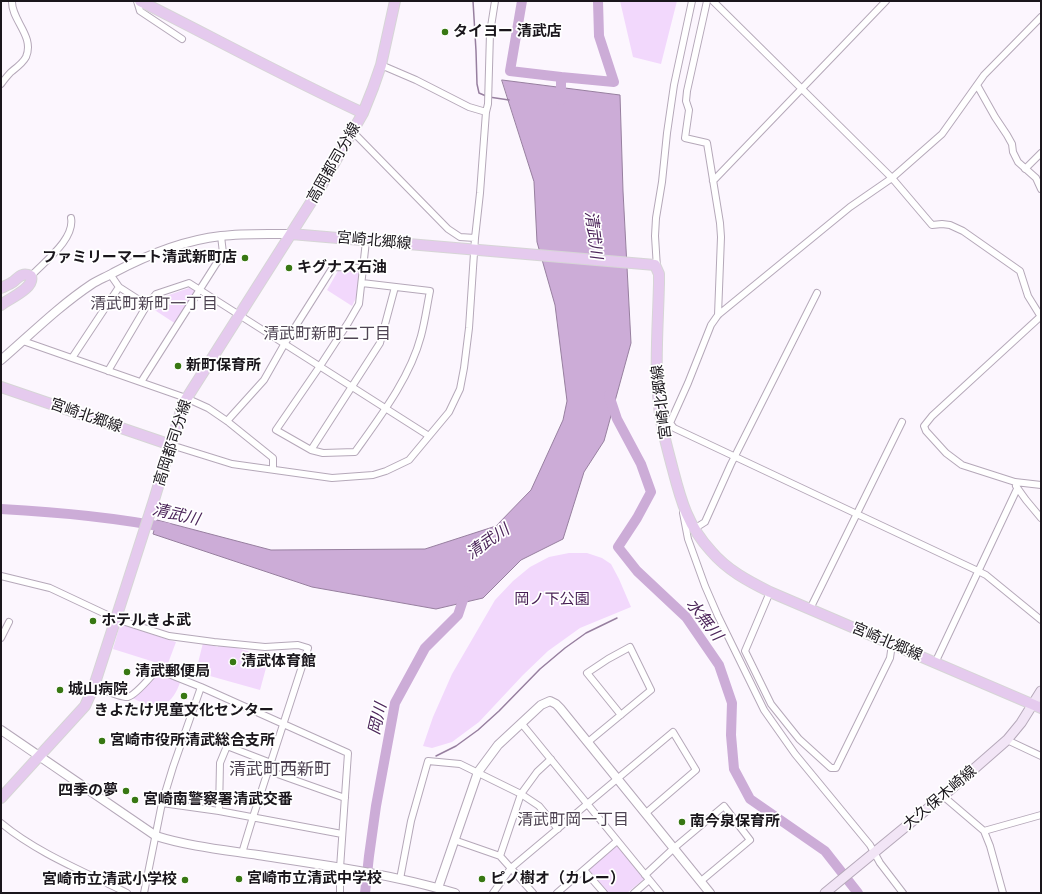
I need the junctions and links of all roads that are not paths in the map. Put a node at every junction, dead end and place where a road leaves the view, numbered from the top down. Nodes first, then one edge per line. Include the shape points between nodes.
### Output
1 (12, 1) edge
2 (139, 1) edge
3 (395, 1) edge
4 (495, 1) edge
5 (692, 1) edge
6 (696, 1) edge
7 (707, 1) edge
8 (713, 1) edge
9 (886, 1) edge
10 (690, 8) junction
11 (1041, 17) edge
12 (182, 39) dead end
13 (381, 65) junction
14 (1, 84) edge
15 (977, 85) junction
16 (801, 89) junction
17 (486, 112) junction
18 (363, 113) junction
19 (353, 132) junction
20 (1041, 153) edge
21 (1025, 169) junction
22 (892, 178) junction
23 (714, 182) junction
24 (1041, 188) edge
25 (71, 218) dead end
26 (291, 234) junction
27 (221, 236) junction
28 (475, 238) junction
29 (366, 241) junction
30 (475, 249) junction
31 (655, 267) junction
32 (363, 268) junction
33 (110, 274) junction
34 (31, 276) junction
35 (362, 283) junction
36 (119, 287) junction
37 (395, 287) junction
38 (1, 288) edge
39 (201, 290) junction
40 (817, 293) dead end
41 (1, 305) edge
42 (147, 305) junction
43 (240, 314) junction
44 (718, 315) junction
45 (1041, 317) edge
46 (23, 341) junction
47 (285, 343) junction
48 (72, 358) junction
49 (1, 360) edge
50 (320, 366) junction
51 (108, 370) junction
52 (141, 382) junction
53 (352, 386) junction
54 (1, 387) edge
55 (186, 398) junction
56 (386, 408) junction
57 (228, 421) junction
58 (902, 422) dead end
59 (666, 424) junction
60 (429, 436) junction
61 (171, 445) junction
62 (311, 450) junction
63 (735, 457) junction
64 (273, 469) junction
65 (1015, 482) junction
66 (1041, 485) edge
67 (1017, 489) junction
68 (682, 503) junction
69 (857, 513) junction
70 (1041, 518) edge
71 (694, 529) junction
72 (978, 571) junction
73 (1, 576) edge
74 (770, 592) junction
75 (810, 609) junction
76 (117, 616) junction
77 (1041, 620) edge
78 (9, 622) dead end
79 (1, 638) edge
80 (892, 644) junction
81 (935, 663) junction
82 (94, 686) junction
83 (201, 687) junction
84 (1041, 691) edge
85 (1037, 706) edge
86 (621, 715) junction
87 (284, 724) junction
88 (522, 724) junction
89 (1, 730) edge
90 (1007, 740) junction
91 (588, 742) junction
92 (40, 756) junction
93 (1041, 756) edge
94 (551, 759) junction
95 (271, 763) junction
96 (269, 771) junction
97 (478, 772) junction
98 (617, 778) junction
99 (521, 794) junction
100 (944, 796) junction
101 (1, 798) edge
102 (345, 798) junction
103 (162, 802) junction
104 (587, 804) junction
105 (219, 811) junction
106 (646, 813) junction
107 (1041, 815) edge
108 (253, 817) junction
109 (1, 823) edge
110 (558, 829) junction
111 (984, 831) junction
112 (342, 834) junction
113 (156, 836) junction
114 (454, 840) junction
115 (617, 841) junction
116 (674, 848) junction
117 (242, 853) junction
118 (872, 855) junction
119 (500, 856) junction
120 (343, 868) junction
121 (511, 868) junction
122 (584, 870) junction
123 (644, 874) junction
124 (396, 878) junction
125 (649, 880) junction
126 (701, 881) junction
127 (438, 888) junction
128 (127, 893) edge
129 (144, 893) edge
130 (340, 893) edge
131 (455, 893) edge
132 (493, 893) edge
133 (533, 893) edge
134 (557, 893) edge
135 (604, 893) edge
136 (634, 893) edge
137 (660, 893) edge
138 (710, 893) edge
139 (825, 893) edge
140 (903, 893) edge
141 (1003, 893) edge

1 - 14 street via 13,9 27,39 28,49 26,58
2 - 12 street via 140,11
2 - 18 main road
3 - 13 main road, 高岡都司分線
4 - 17 street via 490,33
5 - 10 street
6 - 10 street
7 - 23 street via 686,100 689,110 685,138 707,143
8 - 16 street
9 - 16 street
10 - 31 street via 667,133 656,218
11 - 15 street
13 - 17 street
13 - 18 main road, 高岡都司分線
15 - 21 street via 1008,135 1018,162
15 - 22 street via 942,134
16 - 22 street
16 - 23 street
17 - 28 street
18 - 19 main road, 高岡都司分線
19 - 26 main road, 高岡都司分線
19 - 28 street via 448,229 460,237
20 - 21 street
21 - 24 street via 1036,178
22 - 44 street via 850,207
22 - 45 street via 932,225 950,225 963,231 1020,271 1028,296
23 - 44 street via 721,237
25 - 34 street via 71,228 65,241
26 - 27 street
26 - 29 main road, 宮崎北郷線
26 - 43 main road, 高岡都司分線
27 - 33 street via 165,250
27 - 39 street via 223,253
28 - 30 street
29 - 30 main road, 宮崎北郷線
29 - 32 street
30 - 31 main road, 宮崎北郷線
30 - 60 street via 460,389 449,412
31 - 59 main road, 宮崎北郷線 via 659,283 658,390
32 - 35 street
32 - 47 street via 333,267
33 - 36 street
33 - 46 street via 77,295
34 - 38 main road via 19,276
34 - 41 main road via 31,284
35 - 37 street
35 - 50 street via 359,304
36 - 42 street
36 - 48 street
37 - 53 street via 380,343
37 - 56 street via 430,291 421,337 410,365
39 - 42 street via 189,283 156,294
39 - 43 street
39 - 52 street
40 - 63 street
42 - 51 street
43 - 47 street
43 - 55 main road, 高岡都司分線
44 - 59 street via 711,325 688,383
45 - 65 street via 924,426 946,453 962,466
46 - 48 street
46 - 49 street
47 - 50 street
47 - 57 street via 264,380
48 - 51 street
50 - 53 street
50 - 62 street via 276,430
51 - 52 street
52 - 55 street
53 - 56 street
53 - 62 street
54 - 61 main road, 宮崎北郷線
55 - 57 street
55 - 61 main road, 高岡都司分線
56 - 60 street
56 - 62 street via 355,452 323,453
57 - 64 street via 273,458
58 - 69 street
59 - 63 street
59 - 68 main road, 宮崎北郷線
60 - 64 street via 409,460 373,475 332,478
61 - 64 street via 232,464
61 - 76 main road, 高岡都司分線
63 - 69 street
63 - 71 street via 705,522
65 - 66 street
65 - 67 street
67 - 70 street
67 - 72 street
68 - 71 main road, 宮崎北郷線
68 - 118 street via 688,538 705,586 764,710 795,754 870,845
69 - 72 street
69 - 75 street
71 - 74 main road, 宮崎北郷線 via 710,551 728,568
72 - 77 street
72 - 81 street
73 - 76 street via 50,588
74 - 75 main road, 宮崎北郷線
74 - 80 street via 745,651 771,704 799,739 831,768 836,768 840,761 890,658
75 - 80 main road, 宮崎北郷線
76 - 82 main road, 高岡都司分線
76 - 87 street via 169,636 265,647 298,645 308,648
78 - 79 street
80 - 81 main road, 宮崎北郷線
81 - 85 main road, 宮崎北郷線
82 - 83 street via 128,697 156,671 161,671
82 - 92 main road, 高岡都司分線 via 85,706
83 - 87 street
83 - 103 street
84 - 85 main road, 大久保木崎線
85 - 90 main road, 大久保木崎線
86 - 86 street via 651,690 630,647 587,673
86 - 91 street
87 - 95 street
87 - 102 street via 348,753
88 - 91 street via 541,705 550,701 560,708
88 - 94 street
88 - 97 street via 498,745
89 - 92 street
90 - 93 street
90 - 100 main road, 大久保木崎線
91 - 98 street
92 - 101 main road, 高岡都司分線
92 - 113 street
94 - 99 street via 537,772
94 - 104 street
95 - 96 street
95 - 105 street via 227,746 220,763
96 - 102 street
96 - 108 street
97 - 99 street
97 - 114 street
97 - 124 street via 460,764 428,762
98 - 104 street
98 - 106 street
98 - 106 street via 673,732 696,770
99 - 110 street via 539,806
99 - 119 street
100 - 111 street
100 - 118 main road, 大久保木崎線
102 - 112 street
103 - 105 street
103 - 113 street
104 - 110 street
104 - 115 street
105 - 108 street
106 - 116 street
107 - 111 street
108 - 112 street
108 - 117 street
109 - 128 street via 30,843
110 - 121 street
111 - 141 street
112 - 120 street
113 - 117 street
113 - 129 street
114 - 119 street
114 - 127 street
115 - 122 street
115 - 123 street
116 - 123 street
116 - 126 street
116 - 126 street via 724,806 750,840
117 - 120 street
118 - 139 main road, 大久保木崎線
118 - 140 street
119 - 121 street
120 - 124 street
120 - 130 street
121 - 132 street
121 - 133 street
122 - 134 street
122 - 135 street
123 - 125 street
124 - 127 street
125 - 136 street
125 - 137 street
126 - 138 street
127 - 131 street

